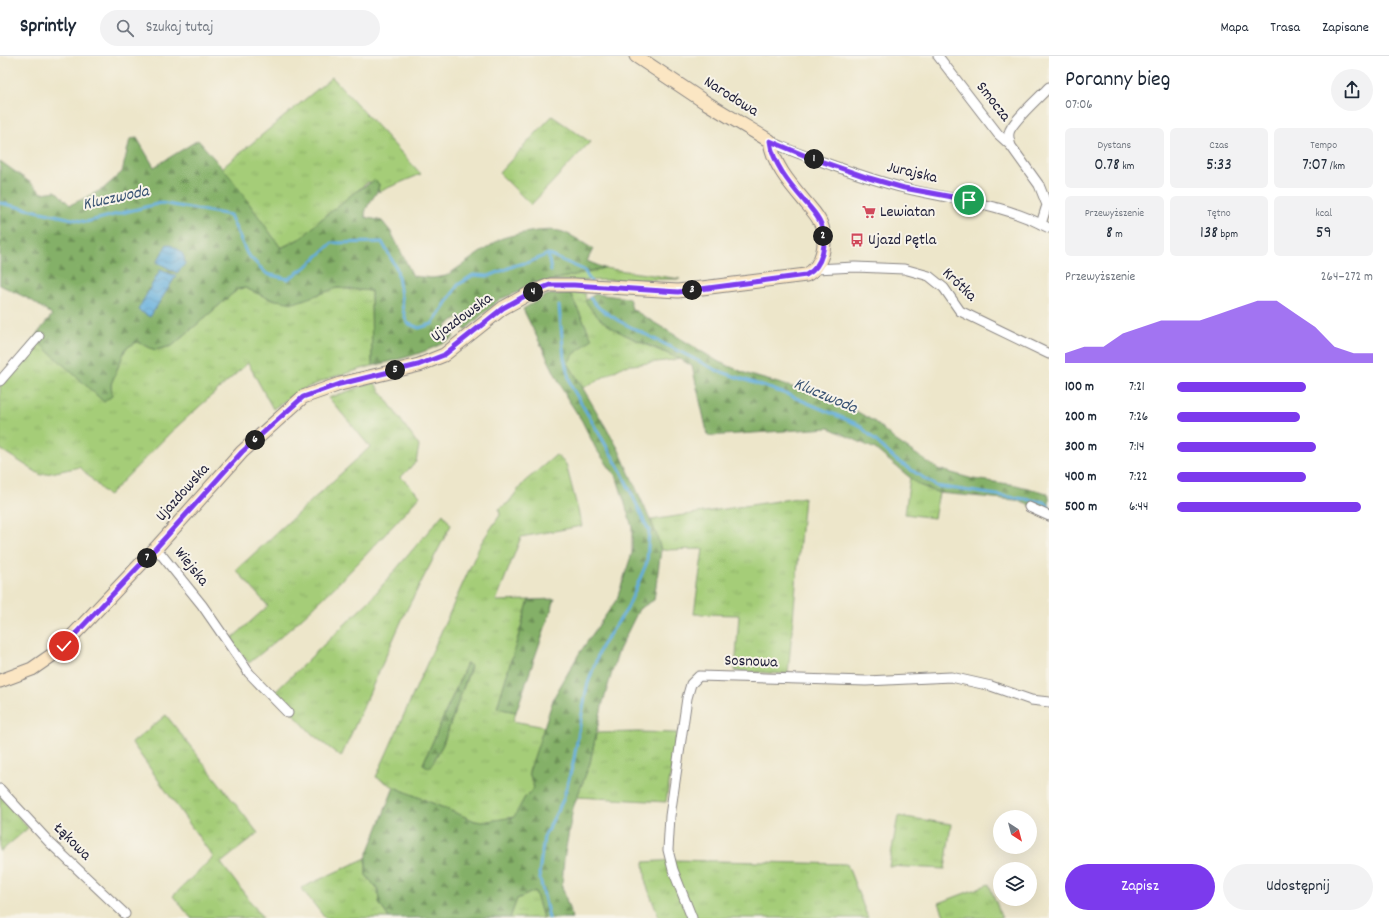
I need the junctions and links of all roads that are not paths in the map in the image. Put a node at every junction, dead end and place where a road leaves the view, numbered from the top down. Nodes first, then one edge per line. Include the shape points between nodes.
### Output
1 (636, 56) edge
2 (938, 56) edge
3 (1049, 87) edge
4 (770, 141) junction
5 (1011, 146) junction
6 (1045, 226) edge
7 (816, 269) junction
8 (39, 336) dead end
9 (1049, 354) edge
10 (0, 381) edge
11 (1029, 507) dead end
12 (1049, 516) edge
13 (156, 548) junction
14 (0, 681) edge
15 (1049, 702) edge
16 (288, 713) dead end
17 (0, 789) edge
18 (124, 914) dead end
19 (692, 918) edge

1 - 4 street, Narodowa
2 - 5 street, Smocza via 998,134
3 - 5 street via 1009,132
4 - 6 street, Jurajska via 869,178 1014,212
4 - 7 street via 771,154 821,224 823,251
5 - 6 street, Smocza via 1039,185 1046,205
7 - 9 street, Krótka via 904,269 929,276 944,288 960,311
7 - 13 street, Ujazdowska via 806,275 678,292 559,284 532,292 503,308 444,355 418,365 340,384 303,397 242,452
8 - 10 street
11 - 12 street
13 - 14 street, Ujazdowska via 58,651 32,669
13 - 16 street, Wiejska via 202,604 249,673
15 - 19 street, Sosnowa via 1031,700 991,686 951,677 866,681 699,676 691,684 687,698 672,800 668,850
17 - 18 street, Łąkowa via 50,843

